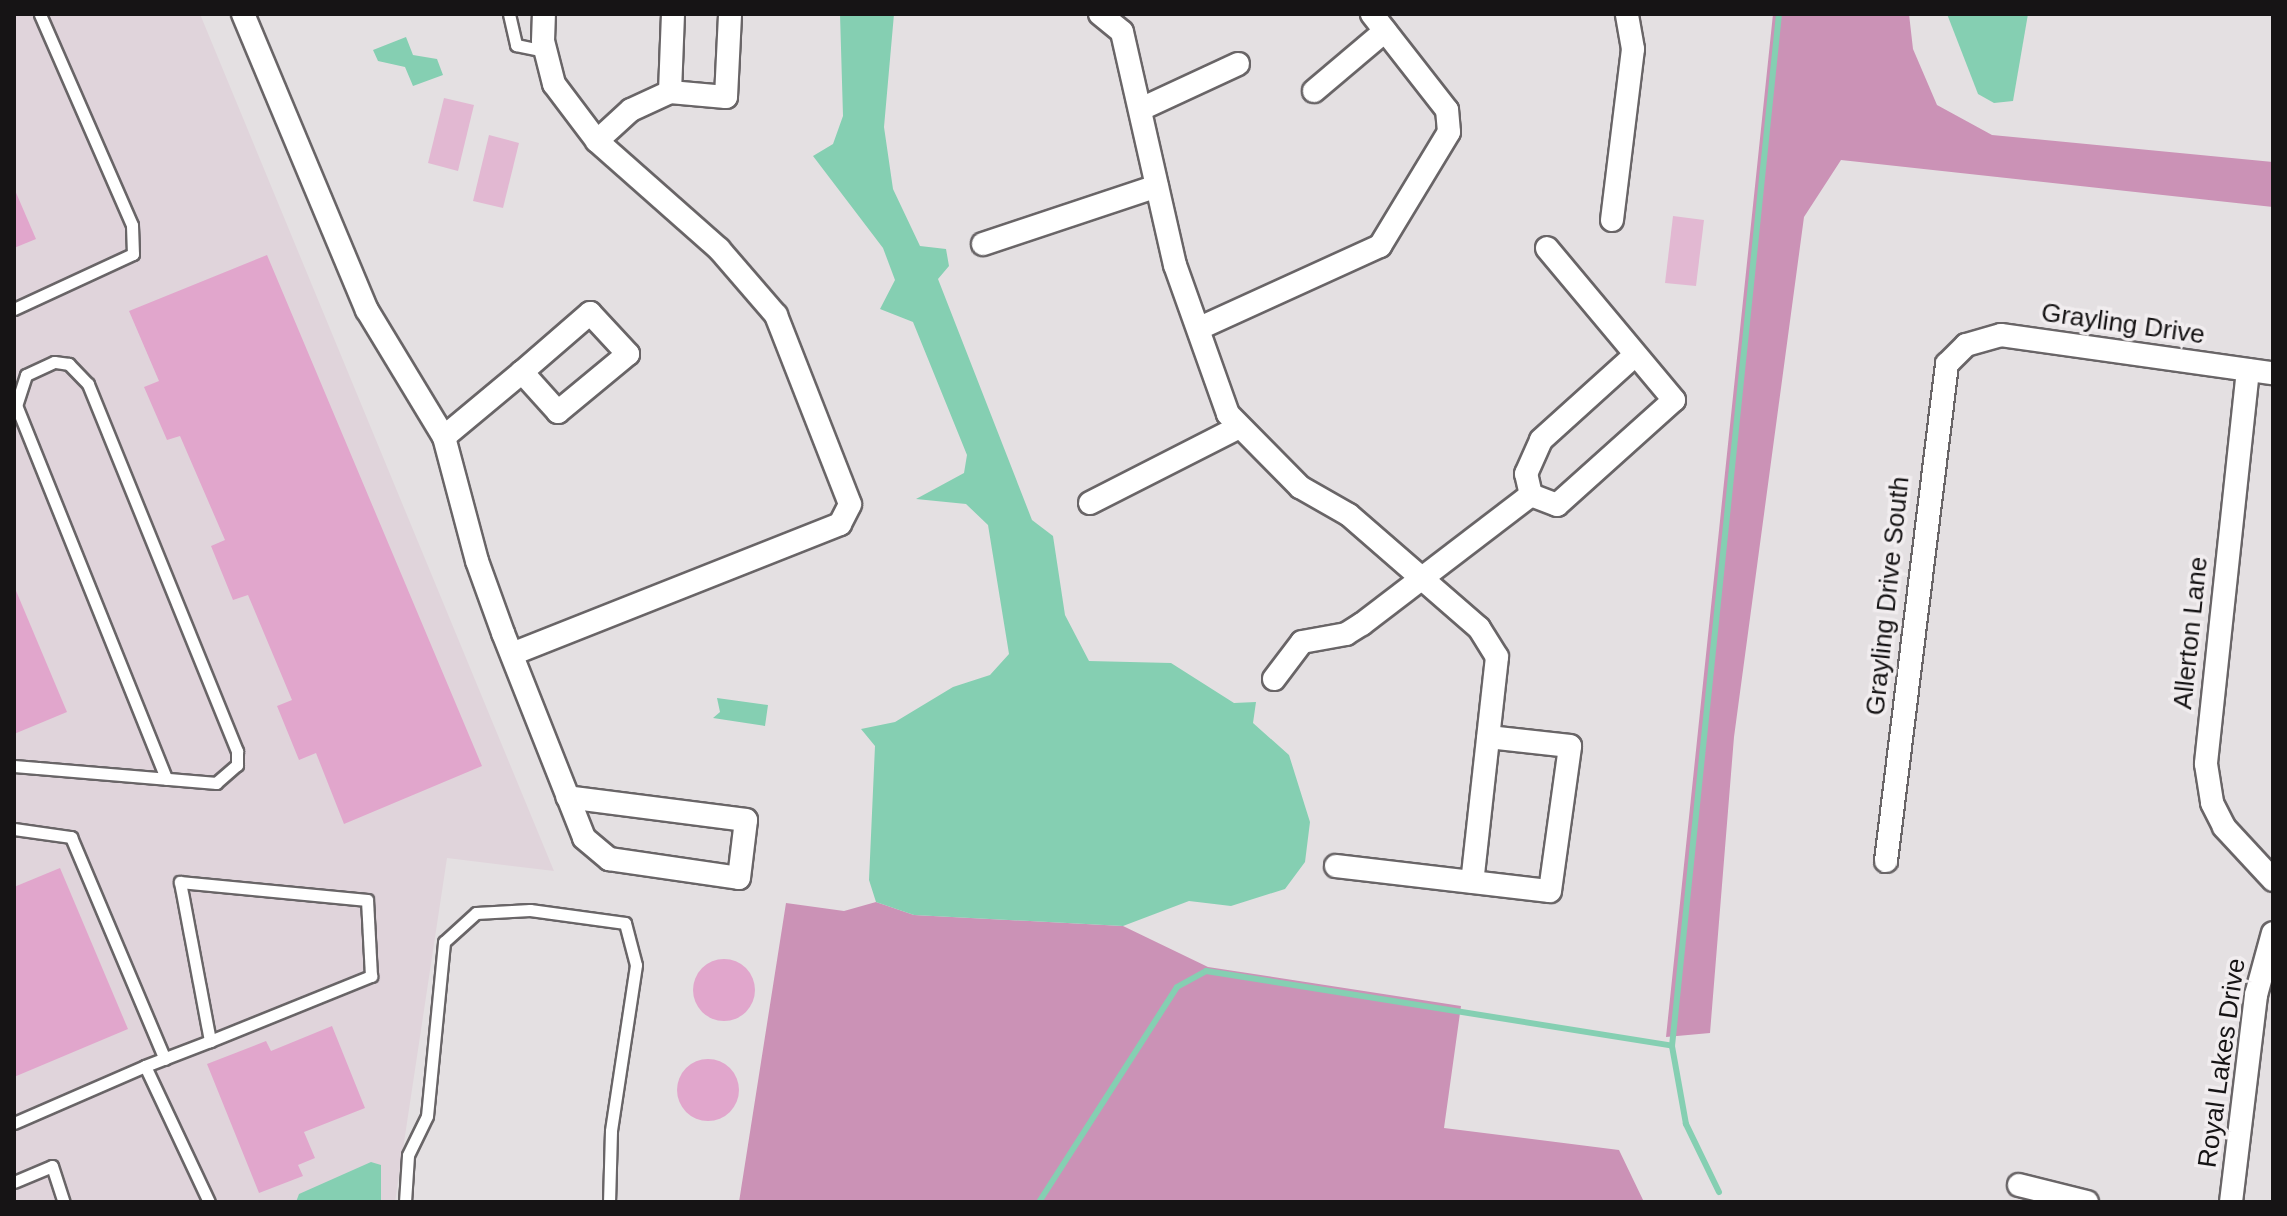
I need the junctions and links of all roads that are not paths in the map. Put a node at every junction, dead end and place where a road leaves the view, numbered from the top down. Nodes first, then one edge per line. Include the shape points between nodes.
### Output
1 (40, 14) edge
2 (243, 14) edge
3 (509, 14) edge
4 (544, 14) edge
5 (673, 14) edge
6 (730, 14) edge
7 (1100, 14) edge
8 (1627, 14) edge
9 (1379, 22) edge
10 (545, 51) junction
11 (1238, 64) dead end
12 (1314, 91) dead end
13 (670, 92) junction
14 (1141, 109) junction
15 (597, 141) junction
16 (1157, 186) junction
17 (1612, 220) dead end
18 (983, 244) dead end
19 (1547, 248) dead end
20 (14, 309) edge
21 (1202, 327) junction
22 (1966, 345) joint
23 (1635, 355) junction
24 (2248, 370) junction
25 (522, 372) junction
26 (2273, 373) edge
27 (1237, 428) junction
28 (444, 437) junction
29 (1531, 495) junction
30 (1090, 503) dead end
31 (1419, 575) junction
32 (512, 654) junction
33 (1274, 679) dead end
34 (1488, 737) junction
35 (14, 766) edge
36 (166, 779) junction
37 (567, 797) junction
38 (14, 829) edge
39 (1886, 861) dead end
40 (1336, 866) dead end
41 (2273, 880) edge
42 (1472, 882) junction
43 (2273, 933) edge
44 (210, 1041) junction
45 (165, 1059) junction
46 (145, 1066) junction
47 (14, 1123) edge
48 (14, 1182) edge
49 (2019, 1185) dead end
50 (64, 1202) edge
51 (209, 1202) edge
52 (405, 1202) edge
53 (609, 1202) edge
54 (2087, 1202) edge
55 (2231, 1202) edge

1 - 20 lane via 132,225 133,254
2 - 28 street via 367,310
3 - 10 lane via 516,45
4 - 10 street
5 - 13 street
6 - 13 street via 726,97
7 - 14 street via 1122,32
8 - 17 street via 1633,49
9 - 12 street
9 - 21 street via 1450,121 1395,230 1380,246
10 - 15 street via 554,84
11 - 14 street
13 - 15 street via 631,110
14 - 16 street
15 - 32 street via 759,291 790,340 850,504 840,524
16 - 18 street
16 - 21 street via 1175,265
19 - 23 street
21 - 27 street
22 - 24 street, Grayling Drive via 2001,335
22 - 39 street, Grayling Drive South via 1947,364 1930,472
23 - 29 street via 1541,440 1526,474
23 - 29 street via 1674,400 1557,505
24 - 26 street, Grayling Drive
24 - 41 street, Allerton Lane via 2207,774 2224,827
25 - 25 street via 590,313 628,354 558,412
25 - 28 street
27 - 30 street
27 - 31 street via 1300,487 1349,515
28 - 32 street via 477,561
29 - 31 street
31 - 33 street via 1346,634 1302,642
31 - 34 street via 1487,636 1497,657
32 - 37 street
34 - 42 street
34 - 42 street via 1570,746 1550,891
35 - 36 lane
36 - 36 lane via 216,783 231,777 237,751 88,384 69,364 54,362 26,375 16,405
37 - 37 street via 584,838 609,859 739,878 746,820
38 - 45 lane via 71,837
40 - 42 street
43 - 55 street, Royal Lakes Drive via 2256,995
44 - 44 lane via 371,976 367,900 180,882
44 - 45 lane
45 - 46 lane
46 - 47 lane
46 - 51 lane
48 - 50 lane via 52,1166
49 - 54 street
52 - 53 lane via 408,1155 427,1116 444,942 476,913 530,910 625,923 636,965 611,1131

